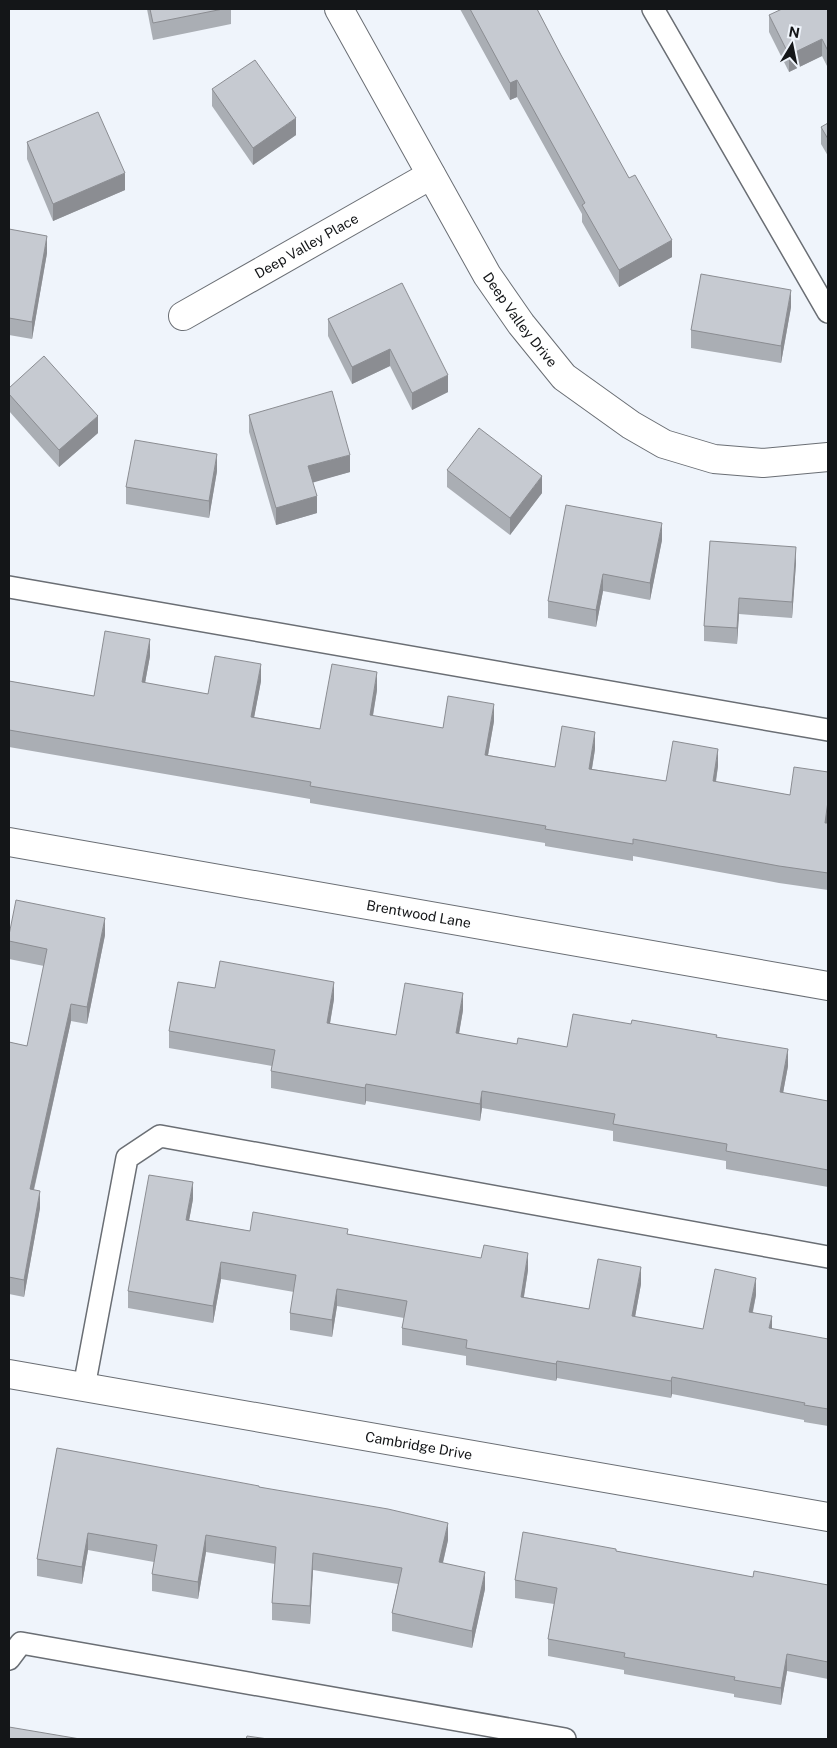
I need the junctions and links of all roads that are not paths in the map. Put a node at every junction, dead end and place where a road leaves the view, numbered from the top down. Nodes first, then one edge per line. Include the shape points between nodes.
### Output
1 (339, 9) edge
2 (653, 9) edge
3 (431, 175) junction
4 (828, 312) edge
5 (184, 316) dead end
6 (828, 457) edge
7 (9, 587) edge
8 (828, 730) edge
9 (9, 842) edge
10 (828, 986) edge
11 (828, 1257) edge
12 (9, 1374) edge
13 (84, 1387) junction
14 (828, 1517) edge
15 (9, 1659) edge
16 (565, 1739) edge

1 - 3 street, Deep Valley Drive
2 - 4 lane
3 - 5 street, Deep Valley Place
3 - 6 street, Deep Valley Drive via 487,275 521,324 564,377 631,425 664,444 714,458 762,463
7 - 8 lane
9 - 10 street, Brentwood Lane
11 - 13 lane via 160,1136 127,1158
12 - 13 street, Cambridge Drive
13 - 14 street, Cambridge Drive
15 - 16 lane via 21,1643

